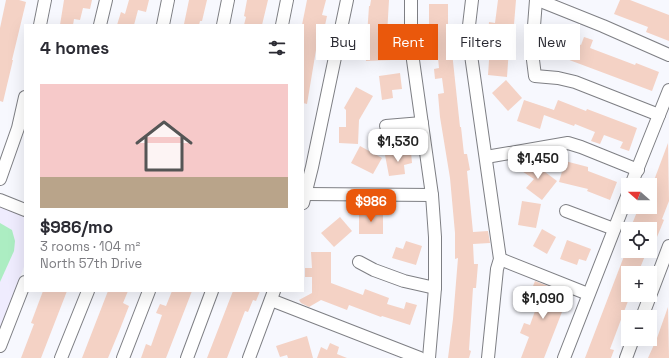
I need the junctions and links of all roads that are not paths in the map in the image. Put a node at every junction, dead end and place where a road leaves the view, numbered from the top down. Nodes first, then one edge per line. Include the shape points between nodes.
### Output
1 (45, 0) edge
2 (106, 0) edge
3 (168, 0) edge
4 (228, 0) edge
5 (287, 0) edge
6 (347, 0) edge
7 (411, 0) edge
8 (472, 0) edge
9 (537, 0) edge
10 (40, 24) edge
11 (100, 24) edge
12 (163, 24) edge
13 (223, 24) edge
14 (282, 24) edge
15 (669, 55) edge
16 (669, 90) edge
17 (24, 101) edge
18 (659, 115) junction
19 (422, 123) junction
20 (386, 126) dead end
21 (486, 157) junction
22 (638, 170) junction
23 (634, 178) edge
24 (0, 179) edge
25 (432, 195) junction
26 (304, 199) edge
27 (0, 200) edge
28 (24, 210) edge
29 (566, 211) dead end
30 (621, 212) edge
31 (614, 229) junction
32 (669, 246) edge
33 (500, 259) junction
34 (359, 262) dead end
35 (24, 285) edge
36 (436, 288) junction
37 (88, 292) edge
38 (149, 292) edge
39 (212, 292) edge
40 (588, 294) junction
41 (273, 296) edge
42 (645, 310) edge
43 (0, 346) edge
44 (630, 346) edge
45 (61, 358) edge
46 (123, 358) edge
47 (187, 358) edge
48 (249, 358) edge
49 (420, 358) edge
50 (429, 358) edge
51 (488, 358) edge
52 (564, 358) edge
53 (626, 358) edge

1 - 10 street
2 - 11 street
3 - 12 street
4 - 13 street
5 - 14 street
6 - 26 street
7 - 19 street via 412,46
8 - 21 street via 468,34
9 - 15 street
9 - 18 street via 532,52 535,76 575,82
16 - 18 street
17 - 24 street via 18,128
18 - 22 street
19 - 20 street
19 - 25 street
21 - 22 street via 568,143
21 - 33 street
22 - 23 street
25 - 26 street
25 - 36 street
27 - 28 street
29 - 31 street
30 - 31 street
31 - 40 street
32 - 42 street
33 - 40 street
33 - 51 street
34 - 36 street via 404,281
35 - 43 street
36 - 50 street
37 - 45 street
38 - 46 street
39 - 47 street
40 - 52 street
41 - 48 street
41 - 49 street
44 - 53 street

